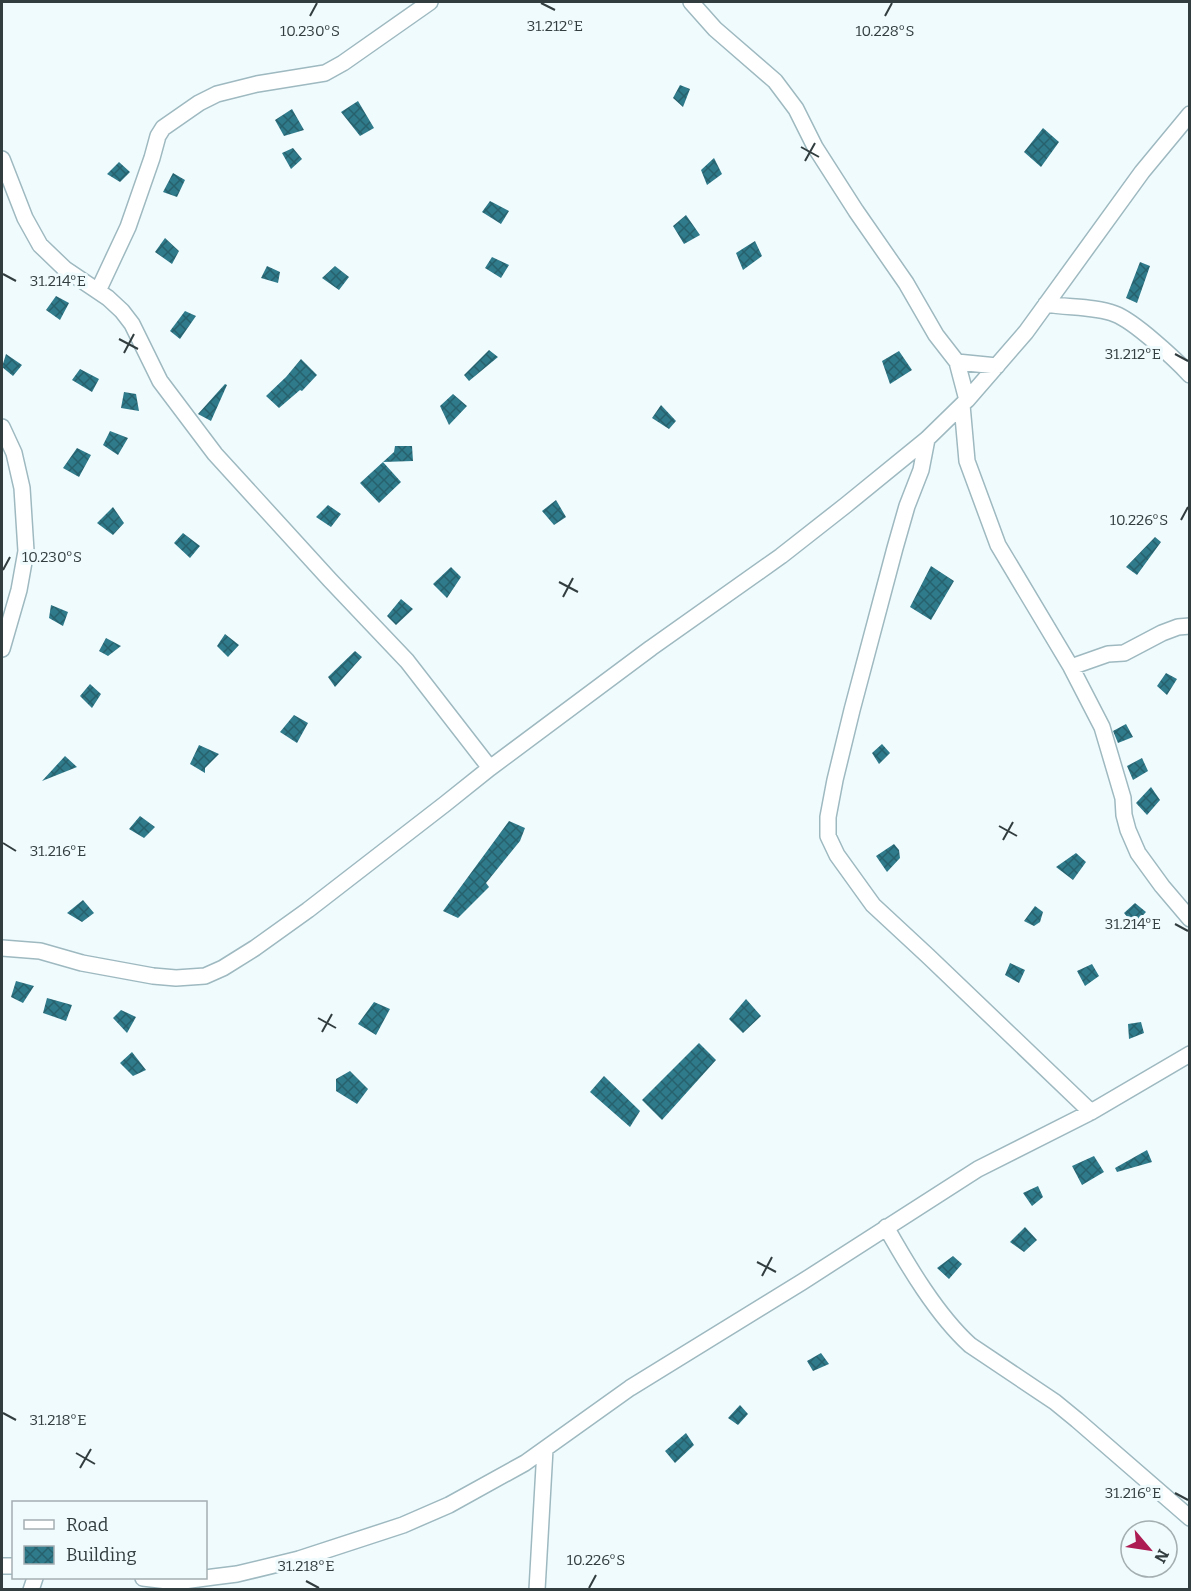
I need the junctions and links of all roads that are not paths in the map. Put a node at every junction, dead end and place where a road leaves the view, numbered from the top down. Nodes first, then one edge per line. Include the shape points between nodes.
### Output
1 (430, 2) edge
2 (690, 2) edge
3 (1190, 114) edge
4 (2, 159) edge
5 (98, 291) junction
6 (1046, 304) junction
7 (957, 362) junction
8 (997, 366) junction
9 (1190, 375) edge
10 (964, 402) junction
11 (2, 427) edge
12 (927, 439) junction
13 (1190, 626) edge
14 (2, 649) edge
15 (1071, 667) junction
16 (490, 768) junction
17 (1190, 919) edge
18 (2, 948) edge
19 (1190, 1054) edge
20 (1090, 1112) junction
21 (886, 1227) junction
22 (545, 1449) junction
23 (1190, 1518) edge
24 (207, 1578) edge
25 (150, 1579) edge
26 (199, 1579) edge
27 (537, 1590) edge

1 - 5 street via 326,73 217,94 163,128 128,227
2 - 7 street via 782,90 856,211
3 - 6 street via 1142,172
4 - 5 street via 40,245 65,269
5 - 16 street via 132,324 160,381 215,454 407,661
6 - 8 street
6 - 9 street via 1114,313
7 - 8 street
7 - 10 street
8 - 10 street
10 - 12 street
10 - 15 street via 967,461 998,545
11 - 14 street via 14,453 22,488 26,552
12 - 16 street via 781,556
12 - 20 street via 844,740 828,817 828,837 873,905
13 - 15 street via 1162,633 1124,653 1108,654
15 - 17 street via 1102,728 1123,798 1128,830 1138,853
16 - 18 street via 290,922 205,976 153,976 40,951
19 - 20 street
20 - 21 street via 978,1169
21 - 22 street via 630,1388
21 - 23 street via 909,1267 958,1334 1070,1414
22 - 24 street via 449,1505 403,1525 298,1559
22 - 27 street
25 - 26 street

